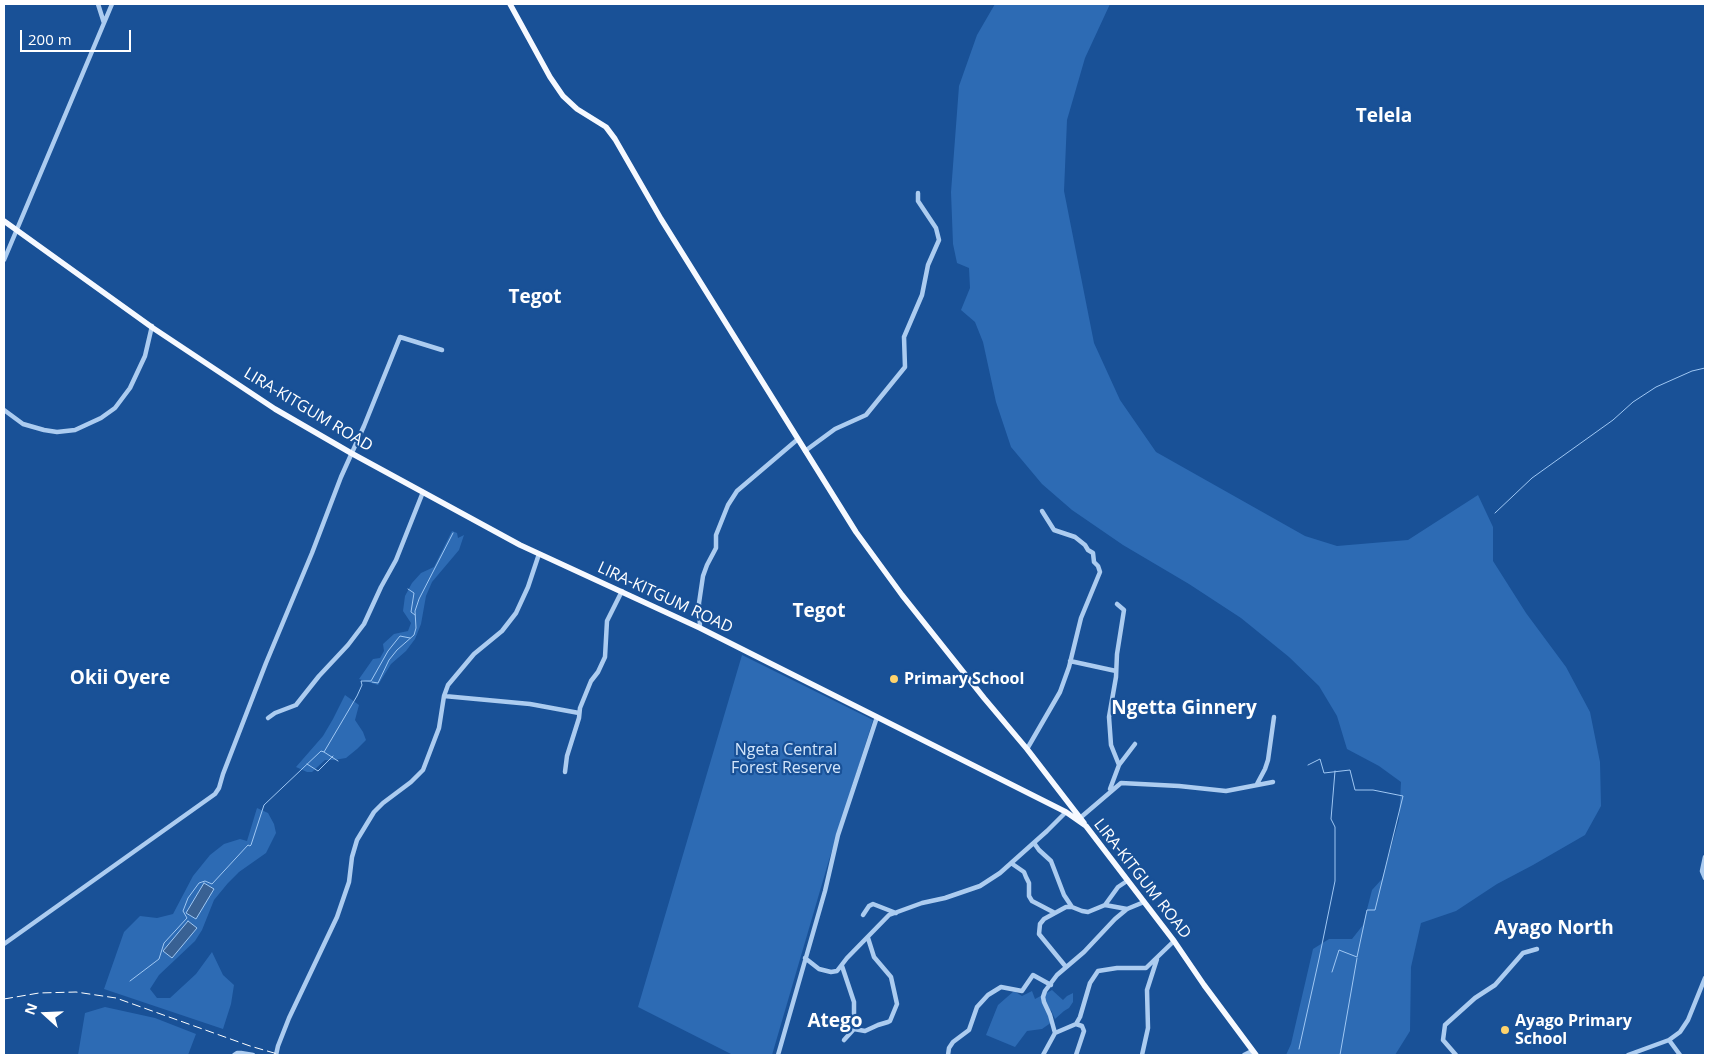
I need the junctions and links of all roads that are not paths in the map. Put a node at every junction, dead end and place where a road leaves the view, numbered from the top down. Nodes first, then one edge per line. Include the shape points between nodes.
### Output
1 (98, 4) edge
2 (112, 4) edge
3 (510, 4) edge
4 (104, 23) junction
5 (918, 193) dead end
6 (4, 221) edge
7 (17, 230) junction
8 (4, 260) edge
9 (152, 326) junction
10 (442, 350) dead end
11 (4, 410) edge
12 (798, 439) junction
13 (805, 450) junction
14 (351, 453) junction
15 (423, 492) junction
16 (1042, 511) dead end
17 (539, 554) junction
18 (622, 591) junction
19 (1117, 604) dead end
20 (700, 628) junction
21 (1070, 661) junction
22 (1116, 671) junction
23 (444, 696) junction
24 (579, 713) junction
25 (877, 717) junction
26 (1274, 717) dead end
27 (268, 718) dead end
28 (1135, 744) dead end
29 (1027, 750) junction
30 (1119, 765) junction
31 (564, 772) dead end
32 (1273, 782) dead end
33 (1257, 784) junction
34 (1109, 793) junction
35 (1066, 812) junction
36 (1080, 818) junction
37 (1086, 826) junction
38 (1034, 843) junction
39 (1705, 857) edge
40 (1011, 862) junction
41 (1705, 878) edge
42 (1127, 881) junction
43 (1144, 902) junction
44 (1105, 905) junction
45 (1072, 907) junction
46 (1127, 909) junction
47 (896, 913) junction
48 (1055, 913) junction
49 (863, 915) dead end
50 (868, 938) junction
51 (1174, 941) junction
52 (4, 944) edge
53 (1537, 949) dead end
54 (805, 958) junction
55 (1157, 959) junction
56 (842, 966) junction
57 (1066, 967) junction
58 (1705, 978) edge
59 (1051, 985) junction
60 (1076, 1024) junction
61 (854, 1029) junction
62 (1055, 1033) junction
63 (844, 1040) dead end
64 (1669, 1040) junction
65 (1254, 1053) edge
66 (234, 1055) edge
67 (253, 1055) edge
68 (276, 1055) edge
69 (778, 1055) edge
70 (948, 1055) edge
71 (1043, 1055) edge
72 (1076, 1055) edge
73 (1142, 1055) edge
74 (1244, 1055) edge
75 (1456, 1055) edge
76 (1628, 1055) edge
77 (1680, 1055) edge

1 - 4 street
2 - 4 street
3 - 12 main road via 563,96 606,127 615,139
4 - 7 street
5 - 13 street via 918,201 936,228 939,240 928,265 922,295 904,337 905,367 866,415 835,429
6 - 7 main road, LIRA-KITGUM ROAD
7 - 8 street
7 - 9 main road, LIRA-KITGUM ROAD
9 - 11 street via 145,356 130,388 115,408 101,418 75,430 57,432 24,424
9 - 14 main road, LIRA-KITGUM ROAD via 275,409
10 - 14 street via 400,337
12 - 13 main road
12 - 20 street via 736,491 728,505 716,535 716,548 703,576
13 - 29 main road via 902,596
14 - 15 main road, LIRA-KITGUM ROAD
14 - 52 street via 215,794
15 - 17 main road, LIRA-KITGUM ROAD
15 - 27 street via 396,560 364,624 296,705
16 - 21 street via 1054,530 1075,536 1093,553 1100,572 1081,618
17 - 18 main road, LIRA-KITGUM ROAD
17 - 23 street via 516,614 502,631 474,654 451,681
18 - 20 main road, LIRA-KITGUM ROAD
18 - 24 street via 607,622 603,662 590,681
19 - 22 street via 1124,610
20 - 25 main road, LIRA-KITGUM ROAD
21 - 22 street
21 - 29 street via 1060,692
22 - 30 street via 1109,736
23 - 24 street via 530,704
23 - 68 street via 439,728 423,770 383,802 357,840 349,882 337,917 289,1018
24 - 31 street
25 - 35 main road, LIRA-KITGUM ROAD
25 - 54 street via 838,835
26 - 33 street via 1268,760
28 - 30 street
29 - 36 main road
30 - 34 street
32 - 33 street
33 - 34 street via 1226,790 1125,782
34 - 36 street
35 - 37 main road, LIRA-KITGUM ROAD
35 - 38 street
36 - 37 main road
37 - 42 main road, LIRA-KITGUM ROAD
38 - 40 street
38 - 45 street via 1051,861
39 - 41 street via 1702,871
40 - 47 street via 980,886
40 - 48 street via 1024,872 1032,901
42 - 43 main road, LIRA-KITGUM ROAD
42 - 44 street via 1118,887
43 - 46 street
43 - 51 main road, LIRA-KITGUM ROAD
44 - 45 street via 1088,912
44 - 46 street
45 - 48 street
46 - 57 street
47 - 49 street via 873,904
47 - 50 street via 889,915
48 - 57 street via 1044,919 1039,932
50 - 56 street
50 - 61 street via 874,957 891,977 897,1004 890,1021 865,1031
51 - 55 street
51 - 65 main road, LIRA-KITGUM ROAD
53 - 75 street via 1523,953 1495,985 1445,1025 1443,1040
54 - 56 street via 826,971
54 - 69 street
55 - 60 street via 1145,968 1098,972 1090,984
55 - 73 street via 1147,990 1148,1028
56 - 61 street via 853,998
57 - 59 street
58 - 64 street via 1688,1020
59 - 62 street via 1043,998
59 - 70 street via 1033,975 1022,991 1001,988 988,994 977,1007 969,1030 953,1042
60 - 62 street
60 - 72 street via 1084,1031
61 - 63 street
62 - 71 street
64 - 76 street
64 - 77 street
65 - 74 street
66 - 67 street

